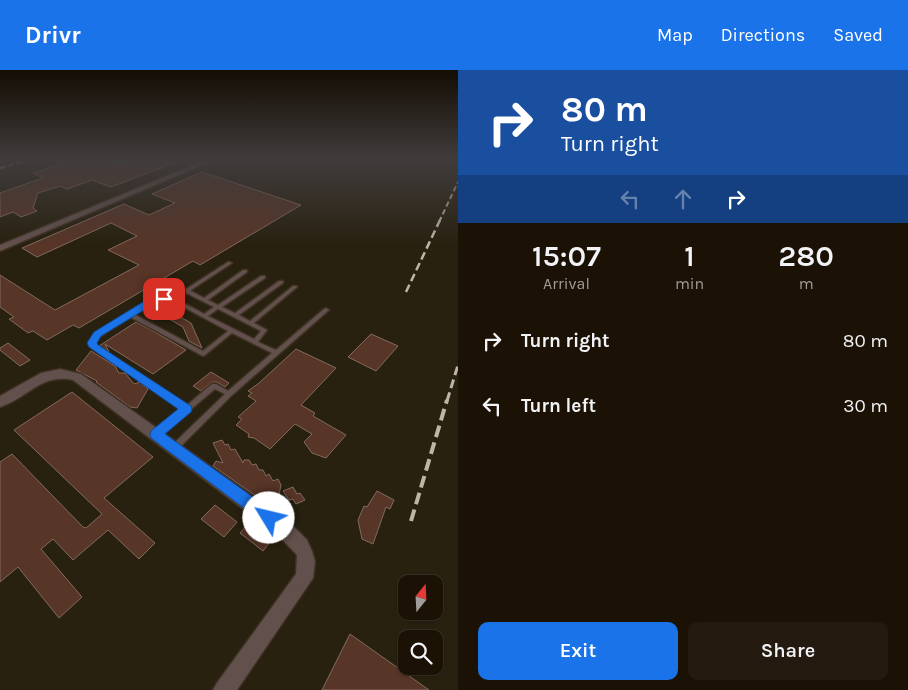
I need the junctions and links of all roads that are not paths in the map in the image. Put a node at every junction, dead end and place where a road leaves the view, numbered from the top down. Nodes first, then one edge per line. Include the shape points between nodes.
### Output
1 (144, 188) edge
2 (0, 248) edge
3 (230, 263) dead end
4 (245, 271) dead end
5 (263, 277) dead end
6 (281, 282) dead end
7 (295, 288) dead end
8 (204, 300) junction
9 (218, 307) junction
10 (326, 310) dead end
11 (129, 314) junction
12 (205, 316) junction
13 (235, 316) junction
14 (251, 323) junction
15 (232, 330) junction
16 (255, 342) junction
17 (276, 353) junction
18 (229, 394) junction
19 (0, 402) edge
20 (186, 409) junction
21 (156, 435) junction
22 (174, 448) junction
23 (224, 690) edge

1 - 2 street
3 - 8 lane via 188,289
4 - 8 lane
5 - 9 lane
6 - 13 lane
7 - 14 lane
8 - 9 lane
9 - 12 lane
9 - 13 lane
10 - 17 lane
11 - 12 lane via 151,301 164,299
11 - 15 lane via 202,354
11 - 20 lane via 97,334 92,343 94,347
12 - 15 lane
13 - 14 lane
14 - 16 lane via 264,330
15 - 16 lane
16 - 17 lane
17 - 18 lane
18 - 20 lane via 214,386
18 - 22 lane
19 - 21 street via 45,376 60,373 77,377
20 - 21 lane
21 - 22 street
22 - 23 street via 285,530 306,553 304,578

